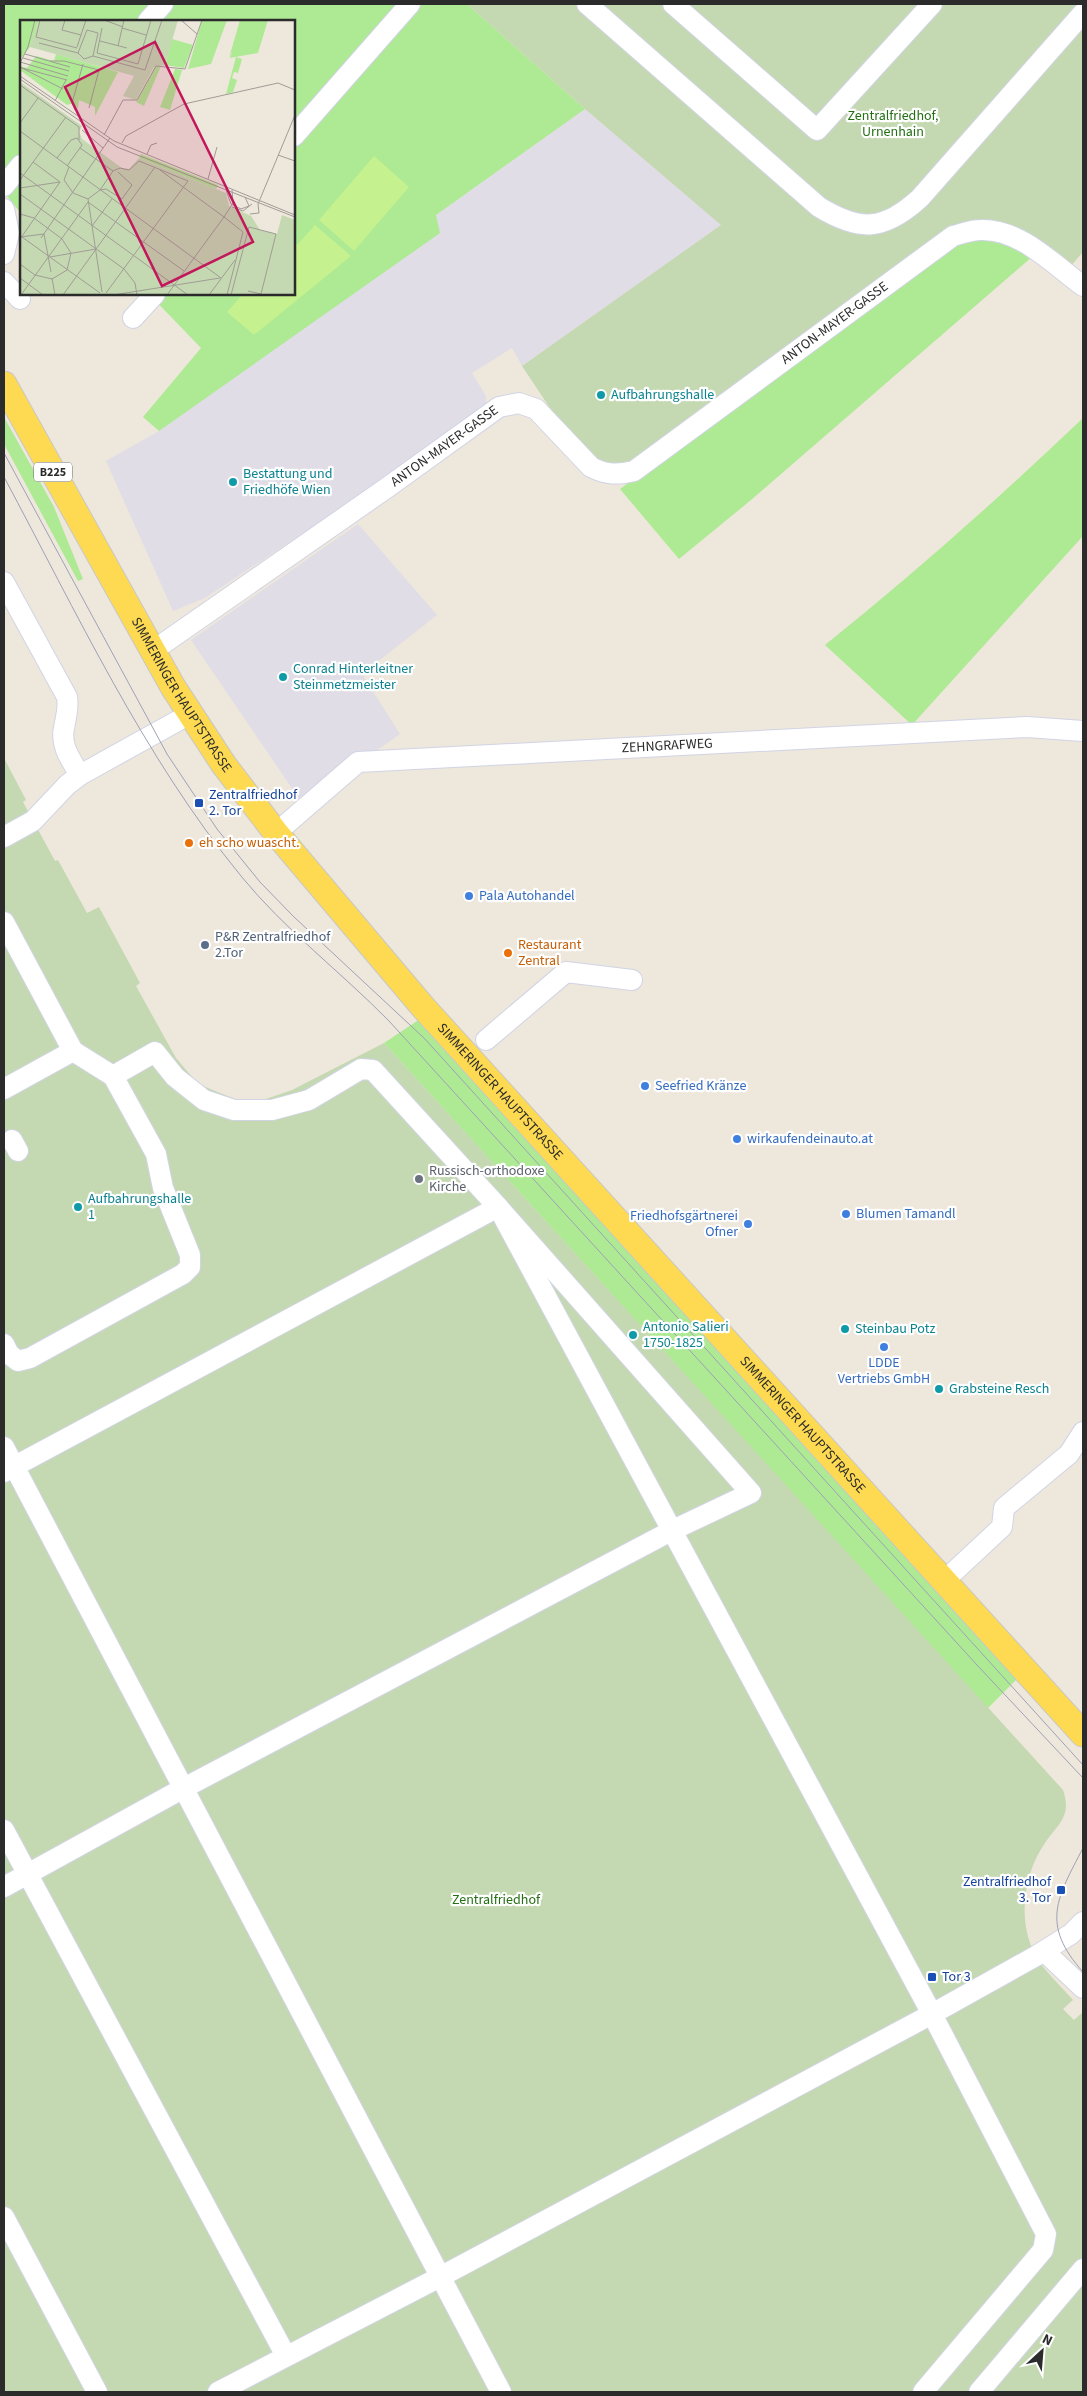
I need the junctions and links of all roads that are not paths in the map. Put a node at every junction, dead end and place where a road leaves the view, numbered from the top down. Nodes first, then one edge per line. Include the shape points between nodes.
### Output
1 (163, 4) edge
2 (410, 4) edge
3 (587, 4) edge
4 (673, 4) edge
5 (932, 4) edge
6 (1083, 13) edge
7 (149, 20) edge
8 (295, 135) edge
9 (20, 166) edge
10 (4, 186) edge
11 (4, 209) edge
12 (4, 254) edge
13 (4, 282) edge
14 (1083, 286) edge
15 (154, 295) edge
16 (20, 299) dead end
17 (133, 318) dead end
18 (4, 384) edge
19 (4, 582) edge
20 (154, 650) junction
21 (190, 714) junction
22 (1083, 732) edge
23 (80, 775) junction
24 (276, 833) junction
25 (4, 837) edge
26 (4, 922) edge
27 (632, 980) dead end
28 (486, 1040) dead end
29 (73, 1051) junction
30 (113, 1076) junction
31 (4, 1089) edge
32 (498, 1206) junction
33 (4, 1344) edge
34 (1083, 1432) edge
35 (4, 1447) edge
36 (9, 1469) edge
37 (672, 1530) junction
38 (944, 1581) junction
39 (1083, 1734) edge
40 (182, 1789) junction
41 (4, 1830) edge
42 (27, 1875) junction
43 (4, 1887) edge
44 (1083, 1922) edge
45 (1044, 1951) junction
46 (1083, 1988) edge
47 (932, 2014) junction
48 (4, 2216) edge
49 (1083, 2270) edge
50 (440, 2277) junction
51 (286, 2356) junction
52 (97, 2392) edge
53 (218, 2392) edge
54 (501, 2392) edge
55 (923, 2392) edge
56 (980, 2392) edge

1 - 7 street
2 - 8 street
3 - 6 street via 819,207 840,220 857,224 879,224 902,214 914,203
4 - 5 street via 817,130
9 - 10 street
11 - 12 street via 9,233
13 - 16 street
14 - 20 street, ANTON-MAYER-GASSE via 1031,247 1004,232 979,230 953,236 634,471 619,475 602,473 591,467 536,409 519,403 498,407
15 - 17 street
18 - 20 main road, SIMMERINGER HAUPTSTRASSE / B225
19 - 23 street via 67,697 64,748
20 - 21 main road, SIMMERINGER HAUPTSTRASSE / B225
21 - 23 street
21 - 24 main road, SIMMERINGER HAUPTSTRASSE / B225
22 - 24 street, ZEHNGRAFWEG via 1027,727 358,762
23 - 25 street via 33,821
24 - 38 main road, SIMMERINGER HAUPTSTRASSE / B225 via 423,1008
26 - 29 street
27 - 28 street via 566,972
29 - 30 street
29 - 31 street
30 - 32 street via 154,1052 175,1077 204,1100 234,1110 272,1110 310,1100 360,1069 373,1070
30 - 33 street via 156,1154 163,1188 190,1255 190,1267 183,1274 30,1358 18,1361
32 - 36 street
32 - 37 street
32 - 37 street via 751,1493
34 - 38 street via 1069,1454 1004,1508 1002,1527
35 - 36 street
36 - 40 street
37 - 40 street
37 - 47 street
38 - 39 main road, SIMMERINGER HAUPTSTRASSE / B225
40 - 42 street
40 - 50 street
41 - 42 street
42 - 43 street
42 - 51 street
44 - 45 street via 1072,1934
45 - 46 street
45 - 47 street
47 - 50 street
47 - 55 street via 1046,2234 1044,2250
48 - 52 street
49 - 56 street
50 - 51 street
50 - 54 street
51 - 53 street

